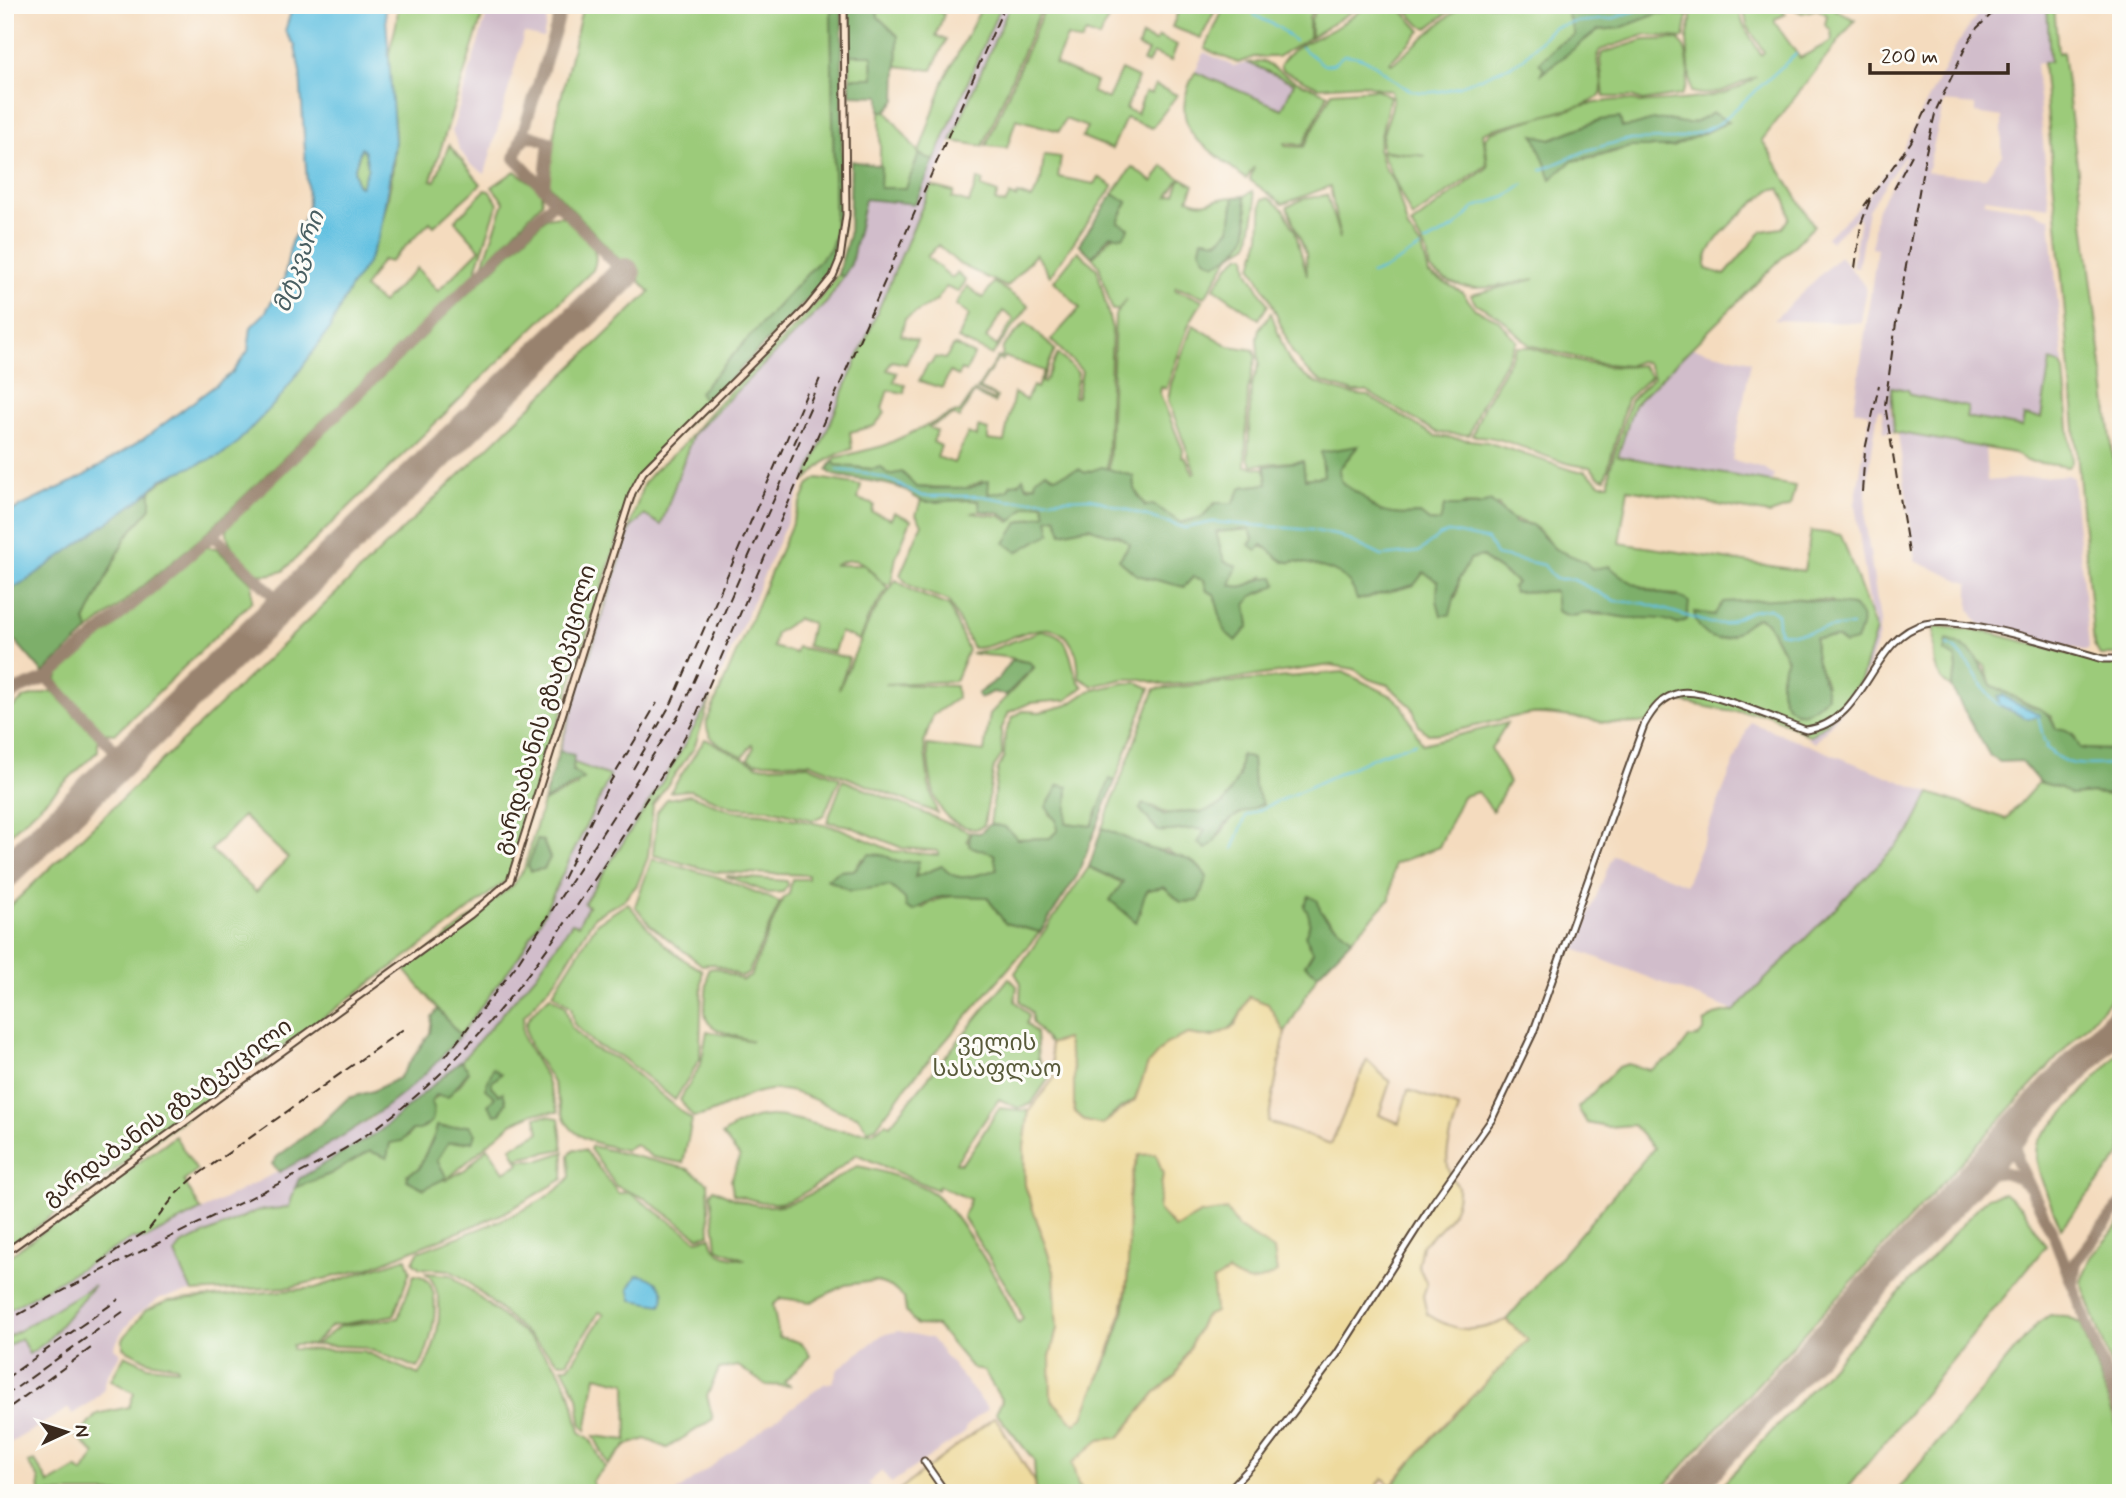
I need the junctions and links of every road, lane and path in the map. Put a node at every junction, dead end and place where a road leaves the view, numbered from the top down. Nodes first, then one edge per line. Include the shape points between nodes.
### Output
1 (844, 5) edge
2 (2121, 659) edge
3 (5, 1253) edge
4 (924, 1461) dead end
5 (946, 1493) edge
6 (1226, 1493) edge

1 - 3 main road, გარდაბანის გზატკეცილი via 846,215 840,259 807,308 643,472 632,493 510,881 463,920
2 - 6 street via 2103,659 1982,627 1926,623 1902,636 1844,711 1822,727 1806,730 1692,692 1668,697 1651,712 1533,1033 1492,1119 1337,1354 1259,1458
4 - 5 street

